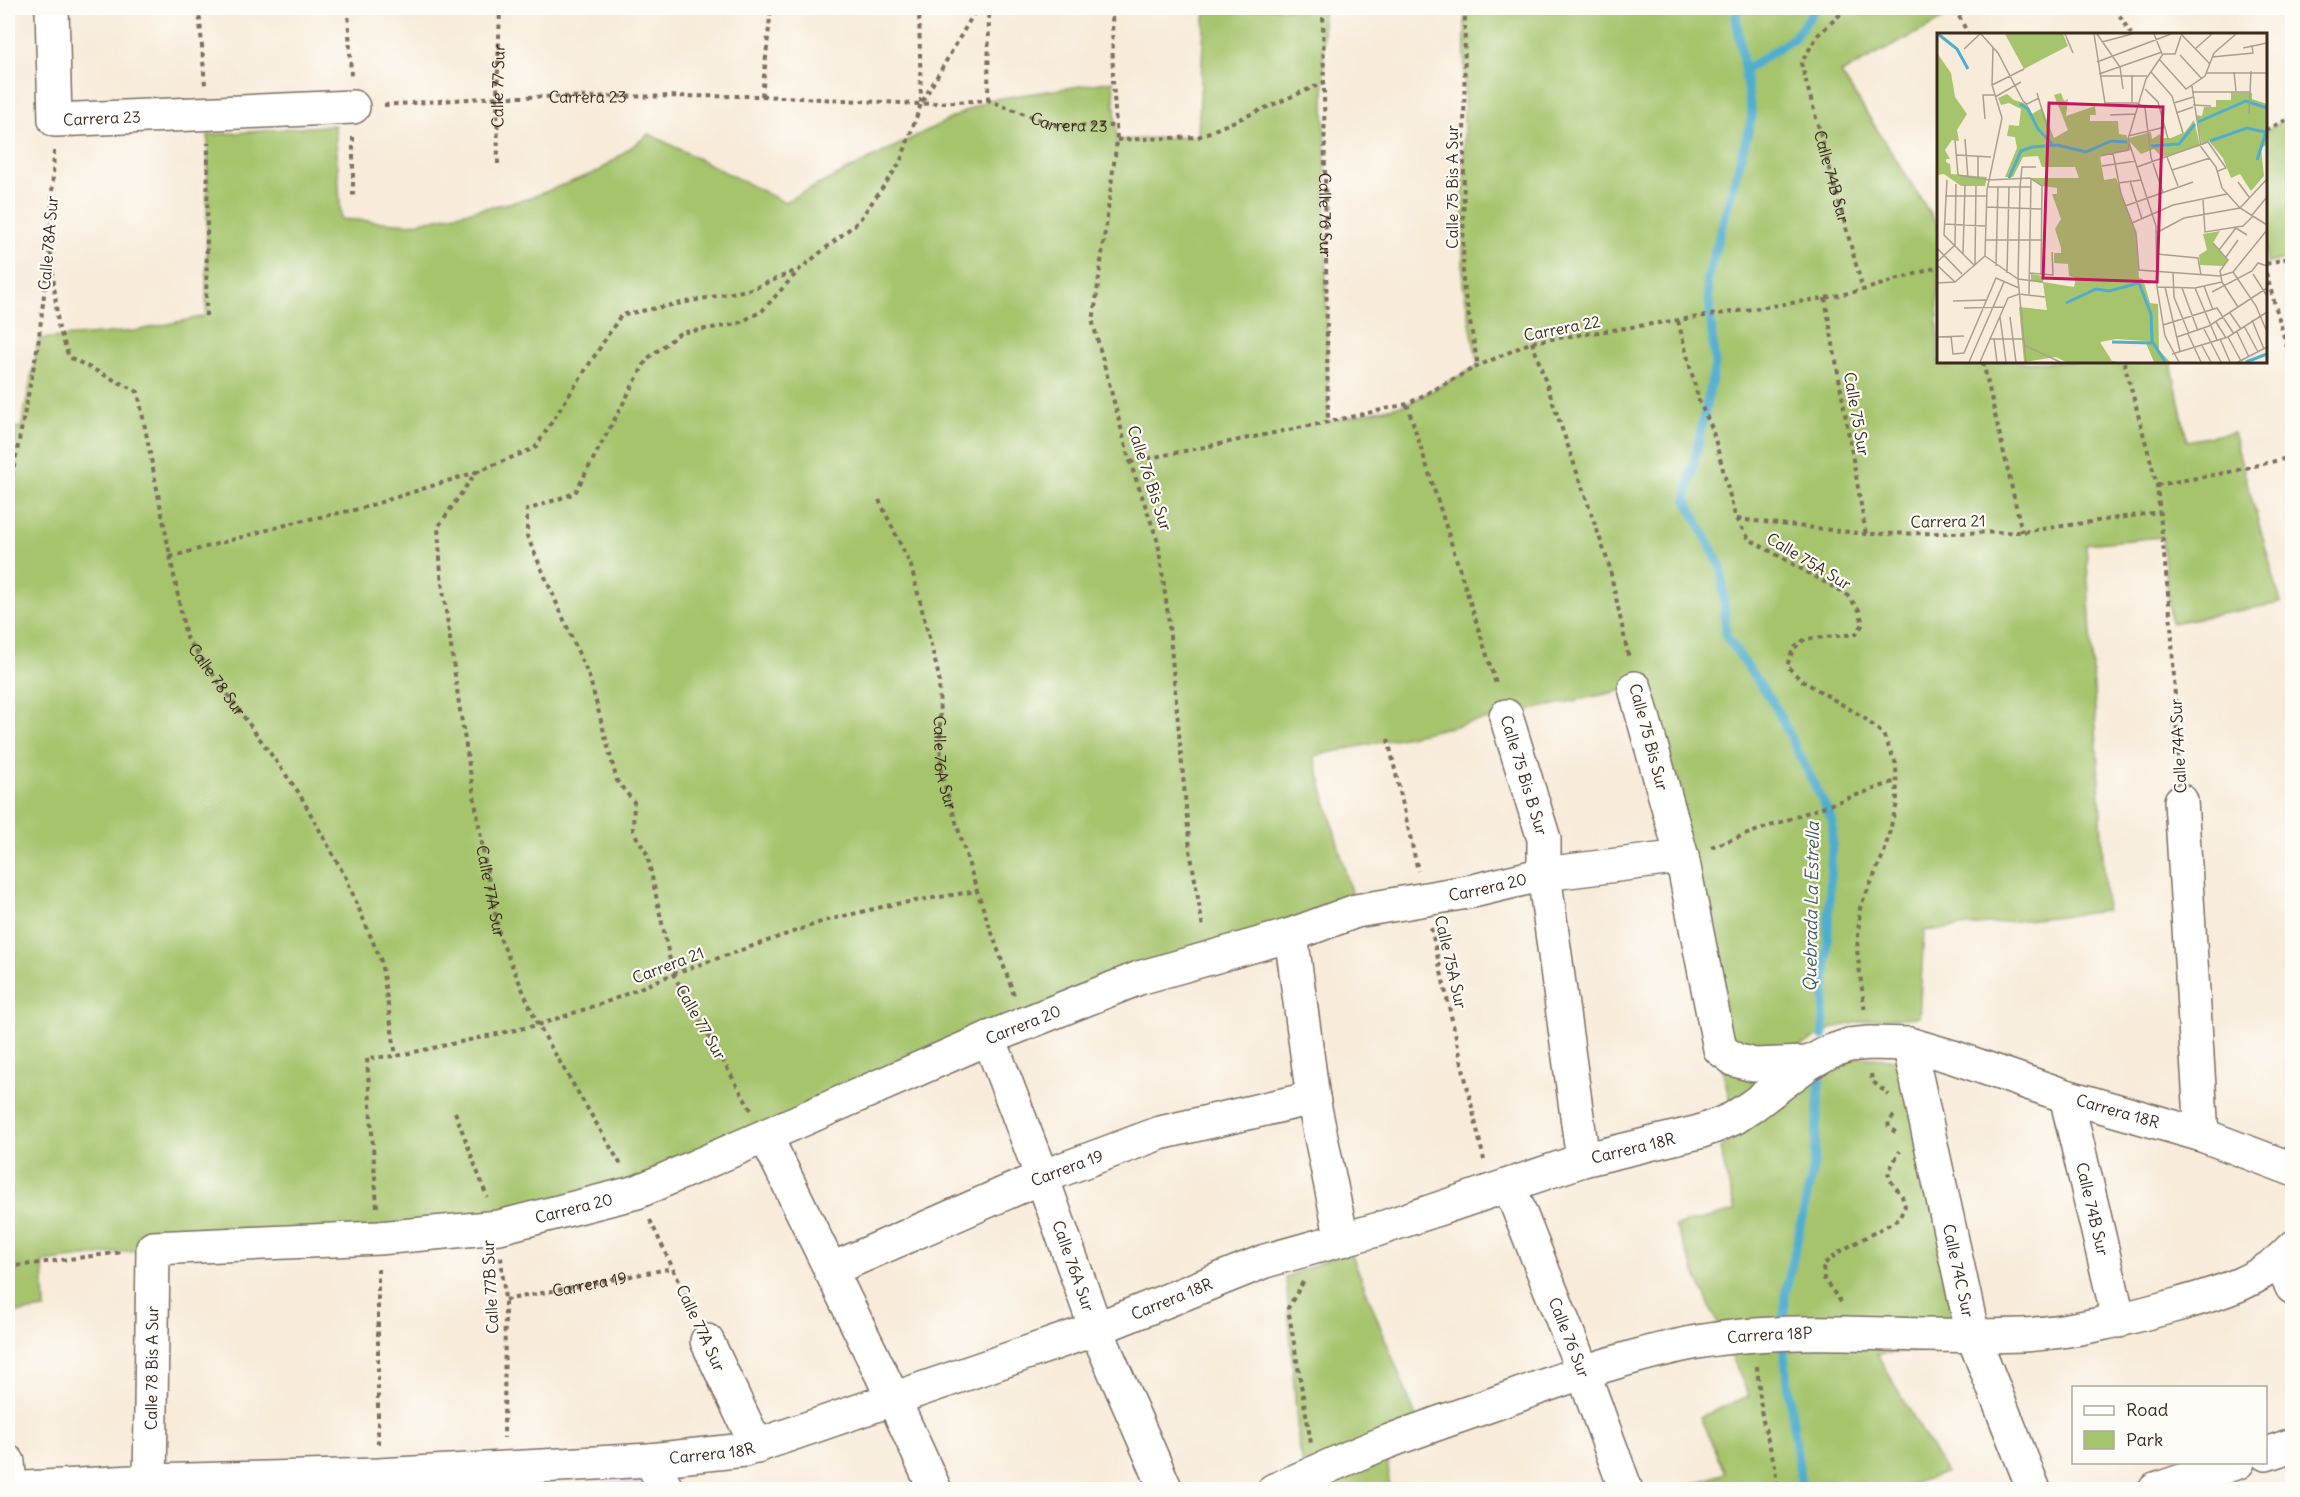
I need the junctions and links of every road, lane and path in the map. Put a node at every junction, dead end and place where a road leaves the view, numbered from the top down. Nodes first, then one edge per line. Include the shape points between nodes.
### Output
1 (52, 8) edge
2 (199, 8) edge
3 (500, 8) edge
4 (771, 8) edge
5 (919, 8) edge
6 (977, 8) edge
7 (989, 8) edge
8 (1112, 8) edge
9 (1323, 8) edge
10 (1465, 8) edge
11 (1847, 8) edge
12 (1954, 8) edge
13 (2115, 8) edge
14 (1967, 33) edge
15 (2130, 33) edge
16 (1323, 83) junction
17 (762, 96) junction
18 (496, 97) junction
19 (988, 100) junction
20 (921, 104) junction
21 (352, 107) joint
22 (207, 114) junction
23 (2292, 117) edge
24 (55, 120) junction
25 (1116, 126) junction
26 (2267, 129) edge
27 (1117, 140) junction
28 (498, 164) dead end
29 (50, 243) junction
30 (2292, 257) edge
31 (2267, 263) edge
32 (1937, 267) edge
33 (800, 269) junction
34 (2267, 280) edge
35 (1863, 290) junction
36 (1825, 298) junction
37 (206, 316) dead end
38 (1678, 321) junction
39 (1532, 342) junction
40 (1983, 363) edge
41 (2124, 363) edge
42 (2292, 364) edge
43 (1478, 366) junction
44 (1407, 404) junction
45 (1328, 422) junction
46 (2292, 457) edge
47 (1130, 462) junction
48 (476, 472) junction
49 (12, 476) dead end
50 (2157, 485) junction
51 (879, 500) dead end
52 (2159, 512) junction
53 (1736, 519) junction
54 (2022, 532) junction
55 (1866, 534) junction
56 (170, 557) junction
57 (1635, 688) joint
58 (1506, 716) joint
59 (1388, 739) dead end
60 (1896, 781) junction
61 (2181, 801) joint
62 (1682, 857) junction
63 (1544, 874) junction
64 (977, 891) junction
65 (1424, 898) junction
66 (1291, 935) junction
67 (1208, 958) junction
68 (673, 974) junction
69 (1025, 1024) junction
70 (538, 1025) junction
71 (989, 1038) junction
72 (1869, 1043) junction
73 (1909, 1044) junction
74 (396, 1056) junction
75 (367, 1058) dead end
76 (1809, 1063) junction
77 (2066, 1096) junction
78 (1314, 1098) junction
79 (1895, 1100) dead end
80 (1898, 1108) dead end
81 (455, 1112) dead end
82 (1898, 1133) dead end
83 (2202, 1135) junction
84 (766, 1137) junction
85 (1902, 1148) dead end
86 (1583, 1160) junction
87 (2292, 1169) edge
88 (1042, 1176) junction
89 (1500, 1187) junction
90 (637, 1192) junction
91 (499, 1227) junction
92 (1333, 1242) junction
93 (153, 1248) junction
94 (2288, 1266) edge
95 (8, 1267) edge
96 (673, 1268) junction
97 (830, 1270) junction
98 (506, 1300) junction
99 (2119, 1321) junction
100 (1096, 1329) junction
101 (1849, 1334) junction
102 (1756, 1335) junction
103 (1973, 1336) junction
104 (707, 1341) joint
105 (1583, 1372) junction
106 (894, 1400) junction
107 (2292, 1445) edge
108 (757, 1447) junction
109 (2267, 1453) edge
110 (650, 1460) junction
111 (8, 1462) edge
112 (2232, 1464) edge
113 (504, 1469) junction
114 (1317, 1472) junction
115 (377, 1482) edge
116 (150, 1485) edge
117 (9, 1489) edge
118 (668, 1490) edge
119 (935, 1490) edge
120 (1166, 1490) edge
121 (1274, 1490) edge
122 (1626, 1490) edge
123 (1777, 1490) edge
124 (2034, 1490) edge
125 (2155, 1490) edge

1 - 24 street
2 - 22 path
3 - 18 path, Calle 77 Sur
4 - 17 path
5 - 20 path
6 - 20 path
7 - 19 path
8 - 25 path, Calle 76 Bis Sur
9 - 16 path, Calle 76 Sur
10 - 43 path, Calle 75 Bis A Sur via 1463,284
11 - 35 path, Calle 74B Sur via 1818,35 1801,63
12 - 14 path
13 - 15 path
16 - 27 path, Carrera 23 via 1198,136
16 - 45 path, Calle 76 Sur
17 - 18 path, Carrera 23
17 - 20 path, Carrera 23
18 - 21 path, Carrera 23
18 - 28 path, Calle 77 Sur
19 - 20 path, Carrera 23
19 - 25 path, Carrera 23 via 1053,125
20 - 33 path via 900,163 858,222
21 - 22 street, Carrera 23
22 - 24 street, Carrera 23
22 - 37 path
23 - 26 path
24 - 29 path, Calle 78A Sur
25 - 27 path, Calle 76 Bis Sur
27 - 47 path, Calle 76 Bis Sur via 1093,323
29 - 49 path, Calle 78A Sur via 38,345
29 - 56 path, Calle 78 Sur via 58,325 69,357 138,392
30 - 31 path
32 - 35 path, Carrera 22
33 - 48 path via 752,289 621,315 535,448
33 - 68 path, Calle 77 Sur via 762,311 736,324 680,333 647,359 575,493 527,510 527,536 590,679 617,781 634,802 633,831 647,854
34 - 42 path
35 - 36 path, Carrera 22
36 - 38 path, Carrera 22
36 - 55 path, Calle 75 Sur
38 - 39 path, Carrera 22
38 - 53 path, Calle 75A Sur
39 - 43 path, Carrera 22
39 - 57 path, Calle 75 Bis Sur via 1609,565
40 - 54 path
41 - 50 path, Calle 74A Sur
43 - 44 path, Carrera 22
44 - 45 path, Carrera 22
44 - 58 path, Calle 75 Bis B Sur
45 - 47 path, Carrera 22
46 - 50 path
47 - 67 path, Calle 76 Bis Sur via 1158,542 1190,850
48 - 56 path via 359,509
48 - 70 path, Calle 77A Sur via 438,527 441,575 500,938
50 - 52 path, Calle 74A Sur
51 - 64 path, Calle 76A Sur via 911,566 939,677 941,773
52 - 54 path, Carrera 21
52 - 61 path, Calle 74A Sur via 2171,623
53 - 55 path, Carrera 21
53 - 60 path, Calle 75A Sur via 1749,539 1847,595 1859,610 1863,624 1856,634 1805,639 1793,649 1788,666 1801,680 1863,717 1883,734 1896,764
54 - 55 path, Carrera 21
56 - 74 path, Calle 78 Sur via 186,637 299,794 346,878 381,961
57 - 62 street, Calle 75 Bis Sur
58 - 63 street, Calle 75 Bis B Sur via 1544,839
59 - 65 path, Calle 75A Sur
60 - 62 path
60 - 72 path, Calle 75A Sur via 1897,803 1884,853 1860,908 1857,950
61 - 83 street, Calle 74A Sur
62 - 63 street, Carrera 20
62 - 76 street, Calle 75 Bis Sur via 1720,1049 1735,1060 1754,1065
63 - 65 street, Carrera 20
63 - 86 street, Calle 75 Bis B Sur
64 - 68 path, Carrera 21 via 890,905 824,921
64 - 69 path, Calle 76A Sur
65 - 66 street, Carrera 20 via 1356,910
65 - 89 path, Calle 75A Sur
66 - 67 street, Carrera 20
66 - 78 street
67 - 69 street, Carrera 20 via 1139,978
68 - 70 path, Carrera 21
68 - 84 path, Calle 77 Sur
69 - 71 street, Carrera 20
70 - 74 path, Carrera 21
70 - 90 path, Calle 77A Sur
71 - 84 street, Carrera 20
71 - 88 street, Calle 76A Sur
72 - 73 street, Carrera 18R
72 - 76 street, Carrera 18R via 1849,1045
72 - 79 path via 1872,1081
73 - 77 street, Carrera 18R
73 - 103 street, Calle 74C Sur
74 - 75 path, Carrera 21
76 - 86 street, Carrera 18R via 1752,1106 1718,1125
77 - 83 street, Carrera 18R
77 - 99 street, Calle 74B Sur
78 - 88 street, Carrera 19 via 1160,1133
78 - 92 street
80 - 82 path via 1888,1122 1889,1128
81 - 91 path, Calle 77B Sur
83 - 87 street, Carrera 18R
84 - 90 street, Carrera 20
84 - 97 street
85 - 101 path via 1888,1172 1905,1206 1899,1219 1823,1265 1824,1279 1849,1320
86 - 89 street, Carrera 18R
88 - 97 street, Carrera 19
88 - 100 street, Calle 76A Sur
89 - 92 street, Carrera 18R
89 - 105 street, Calle 76 Sur
90 - 91 street, Carrera 20
90 - 96 path, Calle 77A Sur
91 - 93 street, Carrera 20 via 379,1238
91 - 98 path, Calle 77B Sur
92 - 100 street, Carrera 18R via 1234,1272
92 - 114 path via 1288,1308
93 - 95 path
93 - 116 street, Calle 78 Bis A Sur
94 - 99 street, Carrera 18P via 2209,1296
96 - 98 path, Carrera 19
96 - 104 path, Calle 77A Sur
97 - 106 street
98 - 113 path, Calle 77B Sur
99 - 103 street, Carrera 18P via 2026,1335
100 - 106 street, Carrera 18R
100 - 120 street, Calle 76A Sur
101 - 102 street, Carrera 18P
101 - 103 street, Carrera 18P
102 - 105 street, Carrera 18P via 1642,1354
102 - 123 path via 1762,1417
103 - 124 street, Calle 74C Sur
104 - 108 street, Calle 77A Sur
105 - 114 street, Carrera 18P via 1381,1444
105 - 122 street, Calle 76 Sur
106 - 108 street, Carrera 18R
106 - 119 street
107 - 109 street
108 - 110 street, Carrera 18R
110 - 113 street, Carrera 18R
110 - 118 street
111 - 117 street
112 - 125 street
113 - 115 street, Carrera 18R
114 - 121 street, Carrera 18P
115 - 116 street, Carrera 18R
116 - 117 street, Carrera 18R

